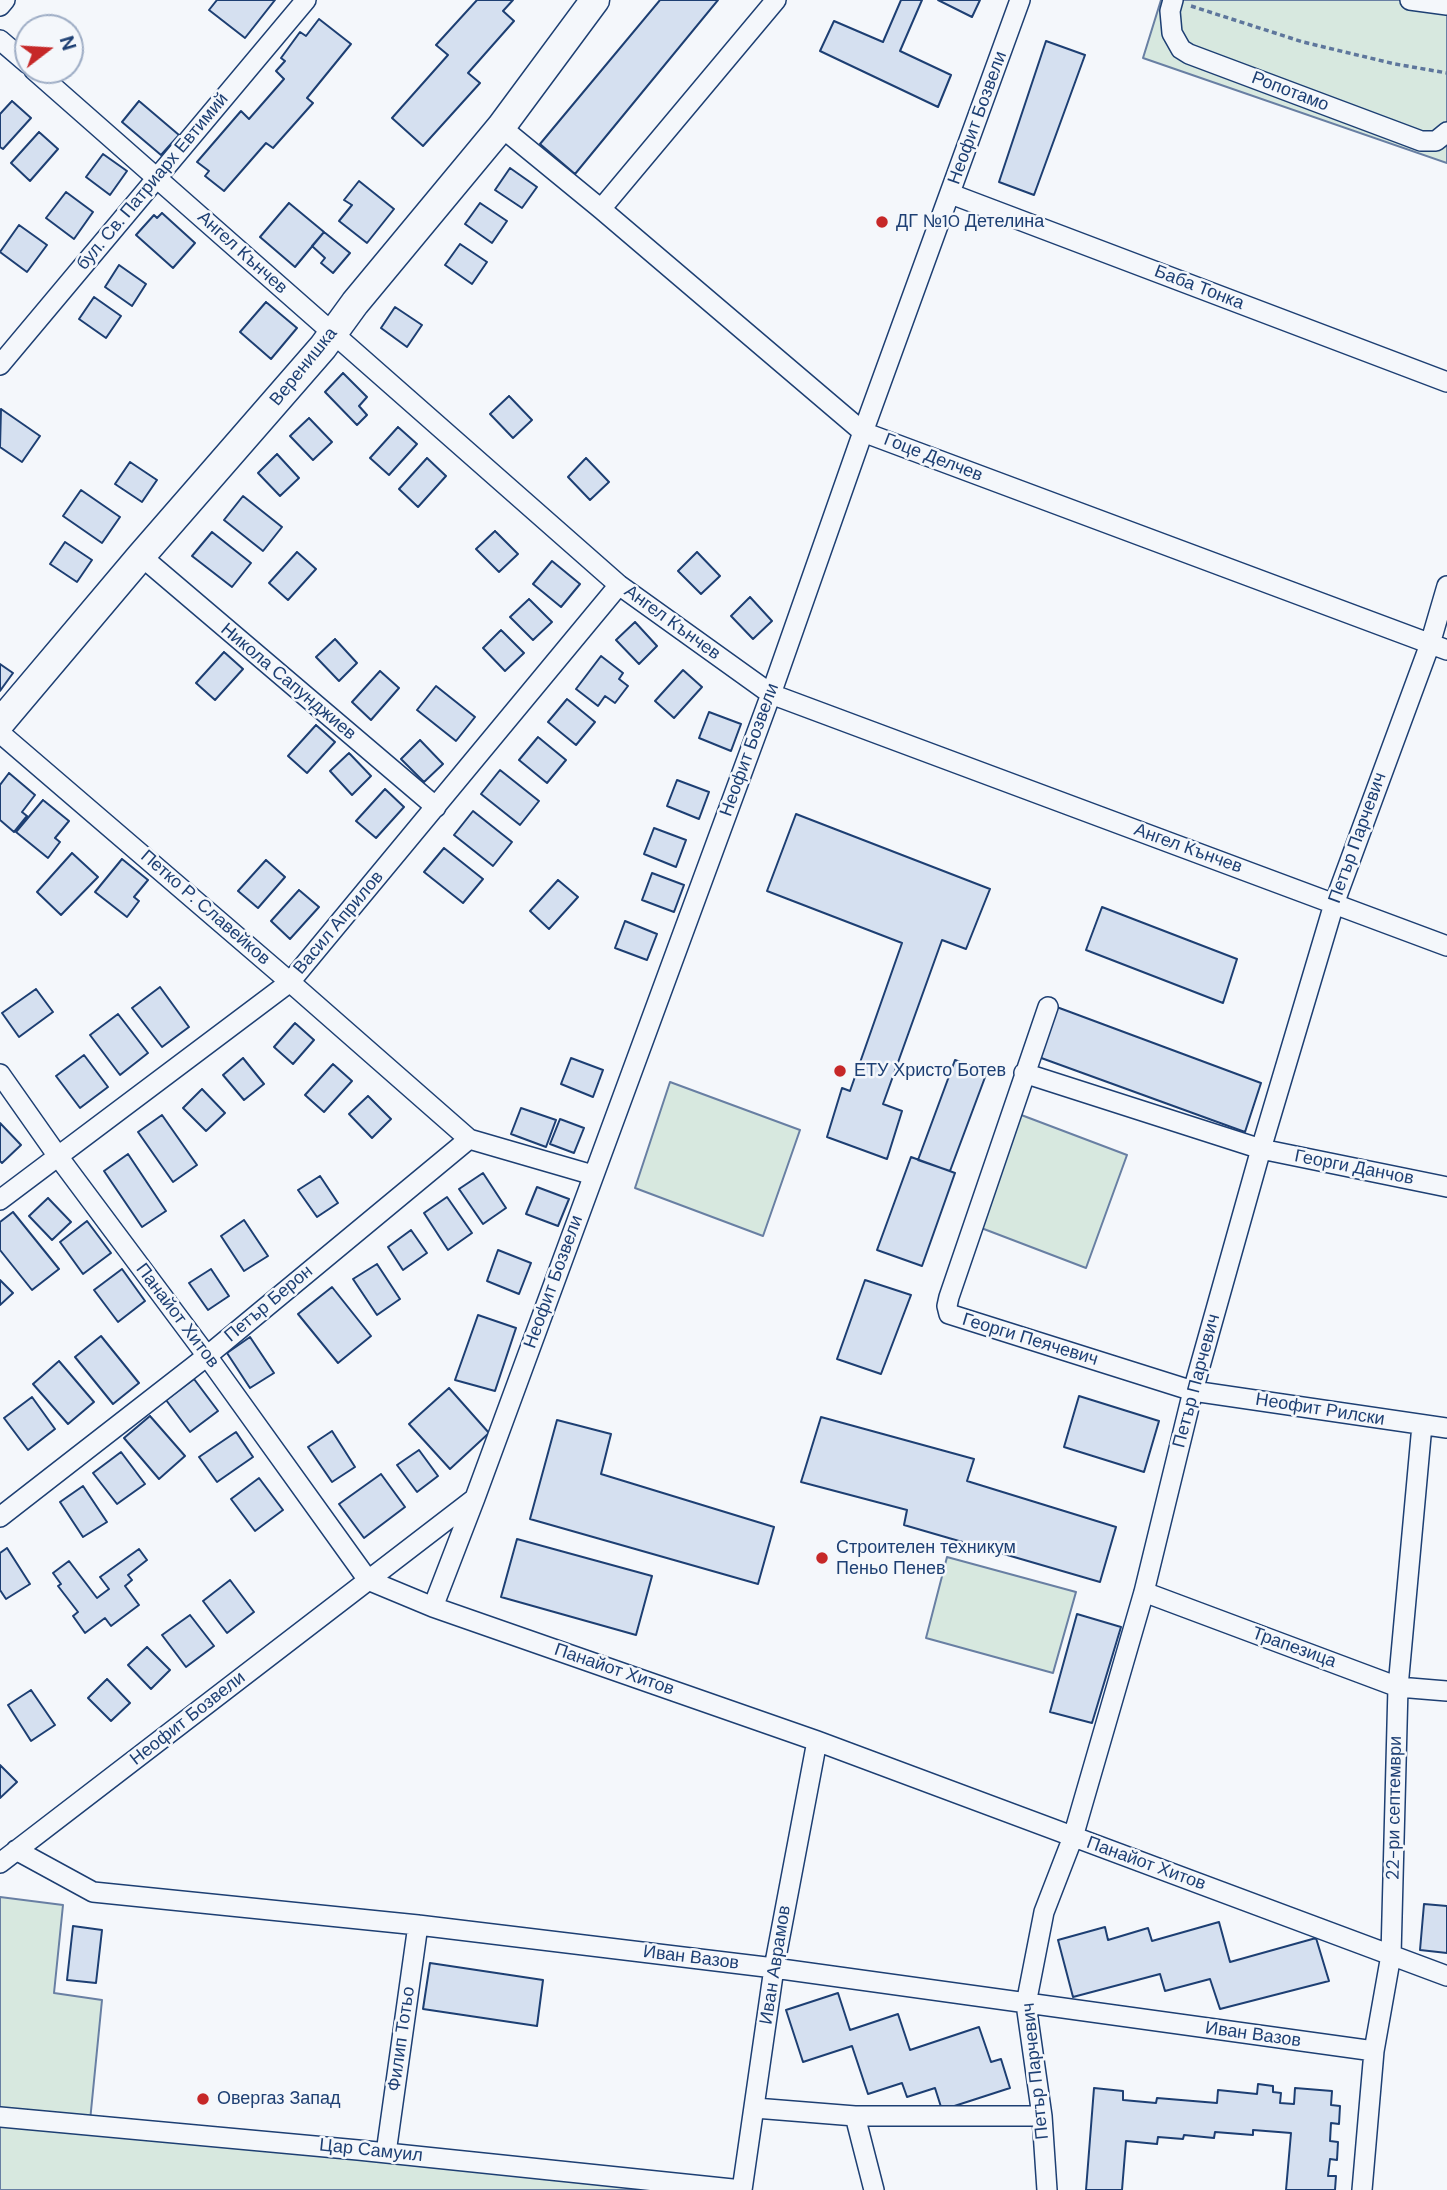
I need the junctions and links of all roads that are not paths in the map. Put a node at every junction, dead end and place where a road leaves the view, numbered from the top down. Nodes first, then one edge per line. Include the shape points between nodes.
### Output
1 (5, 0) edge
2 (306, 0) edge
3 (595, 0) edge
4 (776, 0) edge
5 (1020, 0) edge
6 (1172, 0) edge
7 (1410, 0) edge
8 (1447, 5) edge
9 (0, 6) edge
10 (0, 40) edge
11 (14, 52) edge
12 (50, 84) edge
13 (501, 127) junction
14 (1447, 132) edge
15 (157, 177) junction
16 (951, 194) junction
17 (601, 209) junction
18 (333, 331) junction
19 (0, 365) edge
20 (1447, 382) edge
21 (863, 432) junction
22 (141, 556) junction
23 (620, 585) junction
24 (1447, 586) edge
25 (1439, 648) edge
26 (771, 694) junction
27 (0, 723) edge
28 (0, 733) edge
29 (436, 807) junction
30 (1334, 904) junction
31 (1447, 946) edge
32 (290, 982) junction
33 (1048, 1007) dead end
34 (1024, 1073) junction
35 (0, 1074) edge
36 (469, 1139) junction
37 (1261, 1149) junction
38 (57, 1155) junction
39 (593, 1175) junction
40 (1447, 1187) edge
41 (0, 1200) edge
42 (207, 1356) junction
43 (1194, 1391) junction
44 (1422, 1425) junction
45 (1447, 1428) edge
46 (475, 1498) junction
47 (0, 1517) edge
48 (368, 1580) junction
49 (1144, 1592) junction
50 (433, 1607) junction
51 (1398, 1687) junction
52 (1447, 1691) edge
53 (817, 1741) junction
54 (1073, 1837) junction
55 (16, 1850) junction
56 (0, 1863) edge
57 (418, 1925) junction
58 (1391, 1955) junction
59 (774, 1969) junction
60 (1447, 1976) edge
61 (1026, 2004) junction
62 (1374, 2051) junction
63 (755, 2108) junction
64 (855, 2116) junction
65 (1042, 2116) junction
66 (0, 2117) edge
67 (387, 2153) junction
68 (742, 2190) edge
69 (873, 2190) edge
70 (1047, 2190) edge
71 (1362, 2190) edge

1 - 9 street
2 - 15 street, бул. Св. Патриарх Евтимий
3 - 13 main road, Веренишка
4 - 17 street
5 - 16 street, Неофит Бозвели
6 - 14 street, Ропотамо via 1172,33 1189,54 1420,141 1436,141
7 - 8 street
10 - 11 street
12 - 15 street, Ангел Кънчев
13 - 17 street, Гоце Делчев
13 - 18 main road, Веренишка
15 - 18 street, Ангел Кънчев
15 - 19 street, бул. Св. Патриарх Евтимий
16 - 20 street, Баба Тонка
16 - 21 street, Неофит Бозвели
17 - 21 street, Гоце Делчев
18 - 22 main road, Веренишка
18 - 23 street, Ангел Кънчев
21 - 25 street, Гоце Делчев
21 - 26 street, Неофит Бозвели
22 - 27 main road, Веренишка
22 - 29 street, Никола Сапунджиев
23 - 26 street, Ангел Кънчев
23 - 29 street, Васил Априлов
24 - 25 street, Петър Парчевич
25 - 30 street, Петър Парчевич
26 - 30 street, Ангел Кънчев
26 - 39 street, Неофит Бозвели
28 - 32 street, Петко Р. Славейков
29 - 32 street, Васил Априлов
30 - 31 street, Ангел Кънчев
30 - 37 street, Петър Парчевич
32 - 36 street, Петко Р. Славейков
32 - 38 street, Васил Априлов
33 - 34 street, Георги Пеячевич
34 - 37 street
34 - 43 street, Георги Пеячевич via 949,1297 949,1314
35 - 38 street, Панайот Хитов
36 - 39 street, Петко Р. Славейков
36 - 42 street, Петър Берон
37 - 40 street, Георги Данчов
37 - 43 street, Петър Парчевич
38 - 41 street, Васил Априлов
38 - 42 street, Панайот Хитов
39 - 46 street, Неофит Бозвели
42 - 47 street, Петър Берон
42 - 48 street, Панайот Хитов
43 - 44 street, Неофит Рилски
43 - 49 street, Петър Парчевич
44 - 45 street, Неофит Рилски
44 - 51 street, 22-ри септември
46 - 48 street, Неофит Бозвели
46 - 50 street, Неофит Бозвели
48 - 50 street, Панайот Хитов
48 - 55 street, Неофит Бозвели
49 - 51 street, Трапезица
49 - 54 street, Петър Парчевич
50 - 53 street, Панайот Хитов
51 - 52 street, Трапезица
51 - 58 street, 22-ри септември
53 - 54 street, Панайот Хитов
53 - 59 street, Иван Аврамов
54 - 58 street, Панайот Хитов
54 - 61 street, Петър Парчевич via 1044,1912
55 - 56 street, Неофит Бозвели
55 - 57 street, Иван Вазов via 93,1892
57 - 59 street, Иван Вазов
57 - 67 street, Филип Тотьо
58 - 60 street, Панайот Хитов
58 - 62 street, 22-ри септември
59 - 61 street, Иван Вазов
59 - 63 street, Иван Аврамов
61 - 62 street, Иван Вазов
61 - 65 street, Петър Парчевич
62 - 71 street, 22-ри септември
63 - 64 street
63 - 68 street, Иван Аврамов
64 - 65 street
64 - 69 street
65 - 70 street, Петър Парчевич
66 - 67 street, Цар Самуил
67 - 68 street, Цар Самуил

